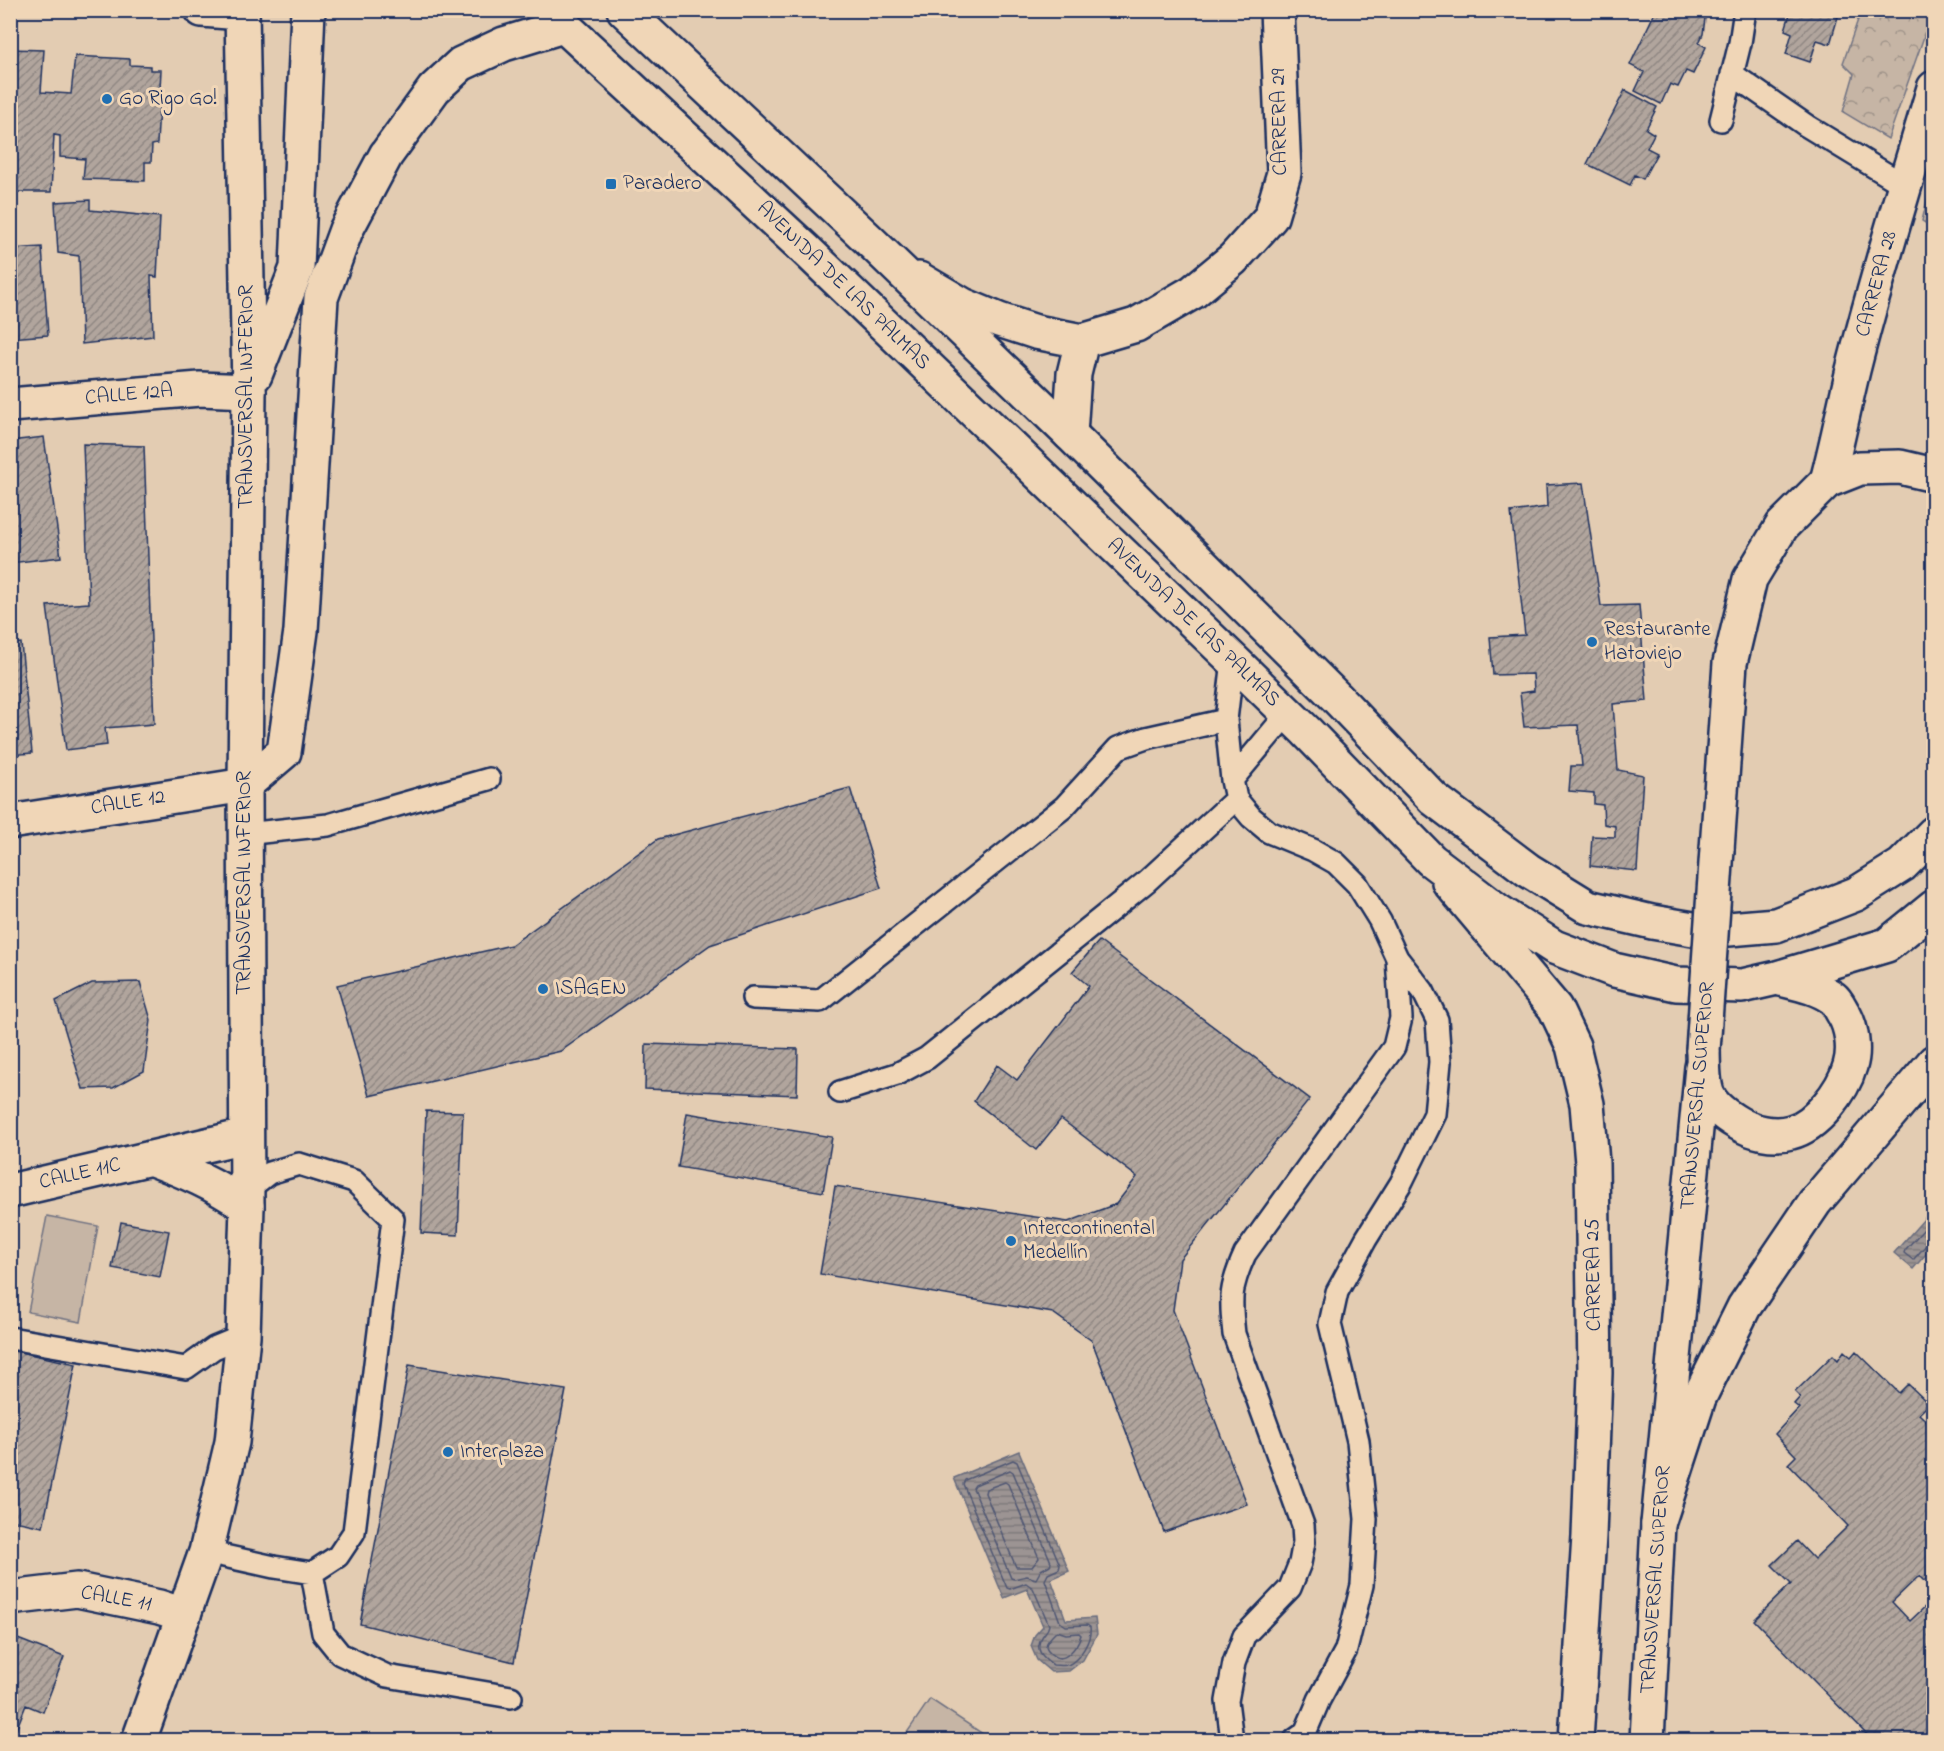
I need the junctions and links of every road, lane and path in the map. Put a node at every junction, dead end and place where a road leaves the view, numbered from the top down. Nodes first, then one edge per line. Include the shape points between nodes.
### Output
1 (202, 10) edge
2 (308, 10) edge
3 (624, 10) edge
4 (1277, 10) edge
5 (1745, 10) edge
6 (242, 12) edge
7 (555, 18) edge
8 (1732, 75) junction
9 (1934, 88) edge
10 (1721, 120) dead end
11 (1904, 185) junction
12 (868, 239) junction
13 (1082, 341) junction
14 (249, 391) junction
15 (10, 405) edge
16 (1070, 434) junction
17 (1934, 475) edge
18 (1827, 481) junction
19 (1233, 660) junction
20 (1287, 714) junction
21 (1226, 720) junction
22 (489, 778) dead end
23 (245, 785) junction
24 (1234, 790) junction
25 (10, 822) edge
26 (1934, 833) edge
27 (245, 834) junction
28 (1431, 860) junction
29 (1934, 908) edge
30 (1397, 958) junction
31 (1777, 978) junction
32 (753, 998) dead end
33 (1703, 1050) junction
34 (1934, 1062) edge
35 (840, 1092) dead end
36 (245, 1136) junction
37 (150, 1158) junction
38 (10, 1191) edge
39 (246, 1198) junction
40 (243, 1336) junction
41 (10, 1338) edge
42 (1658, 1524) junction
43 (206, 1552) junction
44 (312, 1573) junction
45 (10, 1598) edge
46 (184, 1615) junction
47 (511, 1697) dead end
48 (139, 1740) edge
49 (1232, 1740) edge
50 (1295, 1740) edge
51 (1576, 1740) edge
52 (1647, 1740) edge

1 - 6 main road
2 - 14 main road via 297,268
3 - 12 main road
4 - 13 main road, CARRERA 29 via 1284,173 1272,217 1233,259 1193,292 1136,325
5 - 8 lane
6 - 14 main road, TRANSVERSAL INFERIOR
7 - 19 main road, AVENIDA DE LAS PALMAS via 805,249
7 - 23 main road via 461,64 434,89 386,155 346,230 321,298 301,631 284,752
8 - 10 lane
8 - 11 lane
9 - 11 main road, CARRERA 28
11 - 18 main road, CARRERA 28
12 - 13 main road, CARRERA 29 via 929,286 963,305 1036,332
12 - 16 main road
13 - 16 main road via 1074,374
14 - 15 main road, CALLE 12A via 200,389
14 - 23 main road, TRANSVERSAL INFERIOR
16 - 26 main road via 1336,697 1434,800 1528,870 1588,907 1705,931 1776,925 1856,894 1902,865
17 - 18 main road via 1900,467 1860,468
18 - 33 main road, TRANSVERSAL SUPERIOR, bridge via 1782,526 1750,579 1730,663
19 - 20 main road, AVENIDA DE LAS PALMAS
19 - 21 lane
20 - 24 lane
20 - 28 main road, AVENIDA DE LAS PALMAS
21 - 24 lane
21 - 32 lane via 1118,748 1064,807 820,1001
22 - 27 lane via 328,825
23 - 25 main road, CALLE 12
23 - 27 main road, TRANSVERSAL INFERIOR
24 - 30 lane via 1251,817 1269,832 1336,863 1357,884
24 - 35 lane via 1147,881 927,1058 897,1074
27 - 36 main road, TRANSVERSAL INFERIOR
28 - 31 main road, AVENIDA DE LAS PALMAS via 1554,947 1614,970 1676,984 1742,986
28 - 51 main road, CARRERA 25 via 1555,1008 1573,1047 1587,1104 1592,1163 1595,1373
29 - 31 main road, AVENIDA DE LAS PALMAS via 1887,945
30 - 49 lane via 1401,1018 1394,1047 1245,1254 1234,1277 1230,1302 1233,1334 1303,1525 1304,1542 1290,1587 1244,1636 1234,1663 1227,1701
30 - 50 lane via 1423,991 1437,1020 1440,1062 1435,1114 1401,1183 1337,1292 1330,1324 1358,1442 1366,1519 1362,1585 1346,1650 1305,1733
31 - 33 main road via 1809,986 1834,999 1849,1022 1850,1067 1831,1103 1806,1126 1791,1132 1758,1132 1712,1103 1704,1088
33 - 42 main road, TRANSVERSAL SUPERIOR
34 - 42 main road via 1815,1202 1743,1307 1699,1398
36 - 37 main road, CALLE 11C
36 - 39 main road, TRANSVERSAL INFERIOR
37 - 38 main road, CALLE 11C
37 - 39 main road, CALLE 11C
39 - 40 main road, TRANSVERSAL INFERIOR
39 - 44 lane via 269,1173 299,1164 354,1181 393,1219 354,1532 338,1556
40 - 41 lane via 214,1348 186,1368
40 - 43 main road, TRANSVERSAL INFERIOR via 232,1442
42 - 52 main road, TRANSVERSAL SUPERIOR
43 - 44 lane
43 - 46 main road, TRANSVERSAL INFERIOR
44 - 47 lane via 323,1633 340,1654 387,1676
45 - 46 main road, CALLE 11 via 77,1590
46 - 48 main road, TRANSVERSAL INFERIOR

